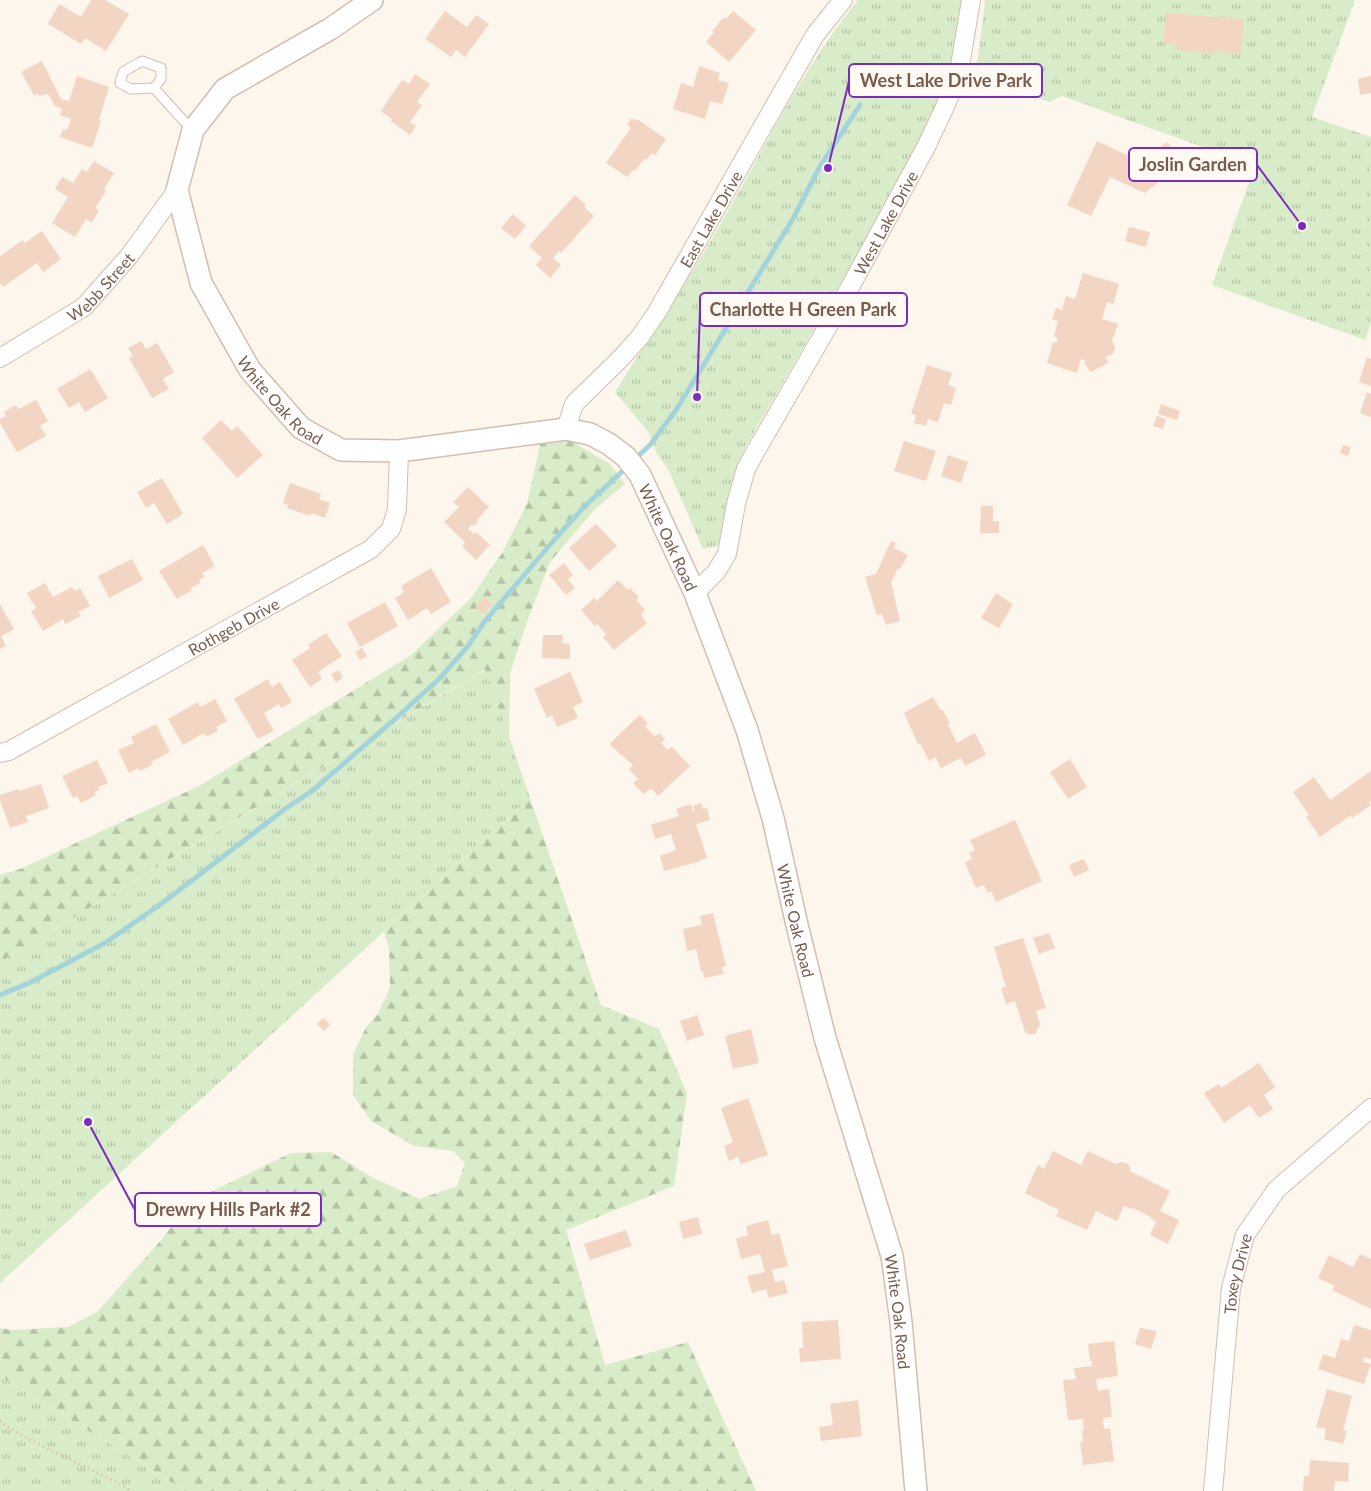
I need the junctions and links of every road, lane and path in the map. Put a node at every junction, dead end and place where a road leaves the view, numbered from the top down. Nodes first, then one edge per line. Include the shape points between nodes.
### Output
1 (372, 0) edge
2 (843, 0) edge
3 (971, 0) edge
4 (154, 88) junction
5 (192, 130) junction
6 (176, 190) junction
7 (0, 358) edge
8 (566, 428) junction
9 (399, 450) junction
10 (695, 593) junction
11 (0, 753) edge
12 (1371, 1108) edge
13 (0, 1421) edge
14 (131, 1491) edge
15 (916, 1491) edge
16 (1213, 1491) edge

1 - 5 street, White Oak Road via 330,29 225,88
2 - 8 street, East Lake Drive via 815,35 657,312 640,337 574,404
3 - 10 street, West Lake Drive via 958,72 944,109 910,180 746,469 727,554 716,572
4 - 4 lane via 131,89 120,83 123,72 142,61 161,68 161,78
4 - 5 lane
5 - 6 street, White Oak Road
6 - 7 street, Webb Street via 130,255 84,307
6 - 9 street, White Oak Road via 201,283 250,370 301,428 341,450
8 - 9 street, White Oak Road
8 - 10 street, White Oak Road via 590,434 626,457 640,475
9 - 11 street, Rothgeb Drive via 397,509 391,529 371,549 9,751
10 - 15 street, White Oak Road via 760,769 823,1030 892,1256
12 - 16 street, Toxey Drive via 1277,1189 1245,1235 1231,1288
13 - 14 path via 54,1453

